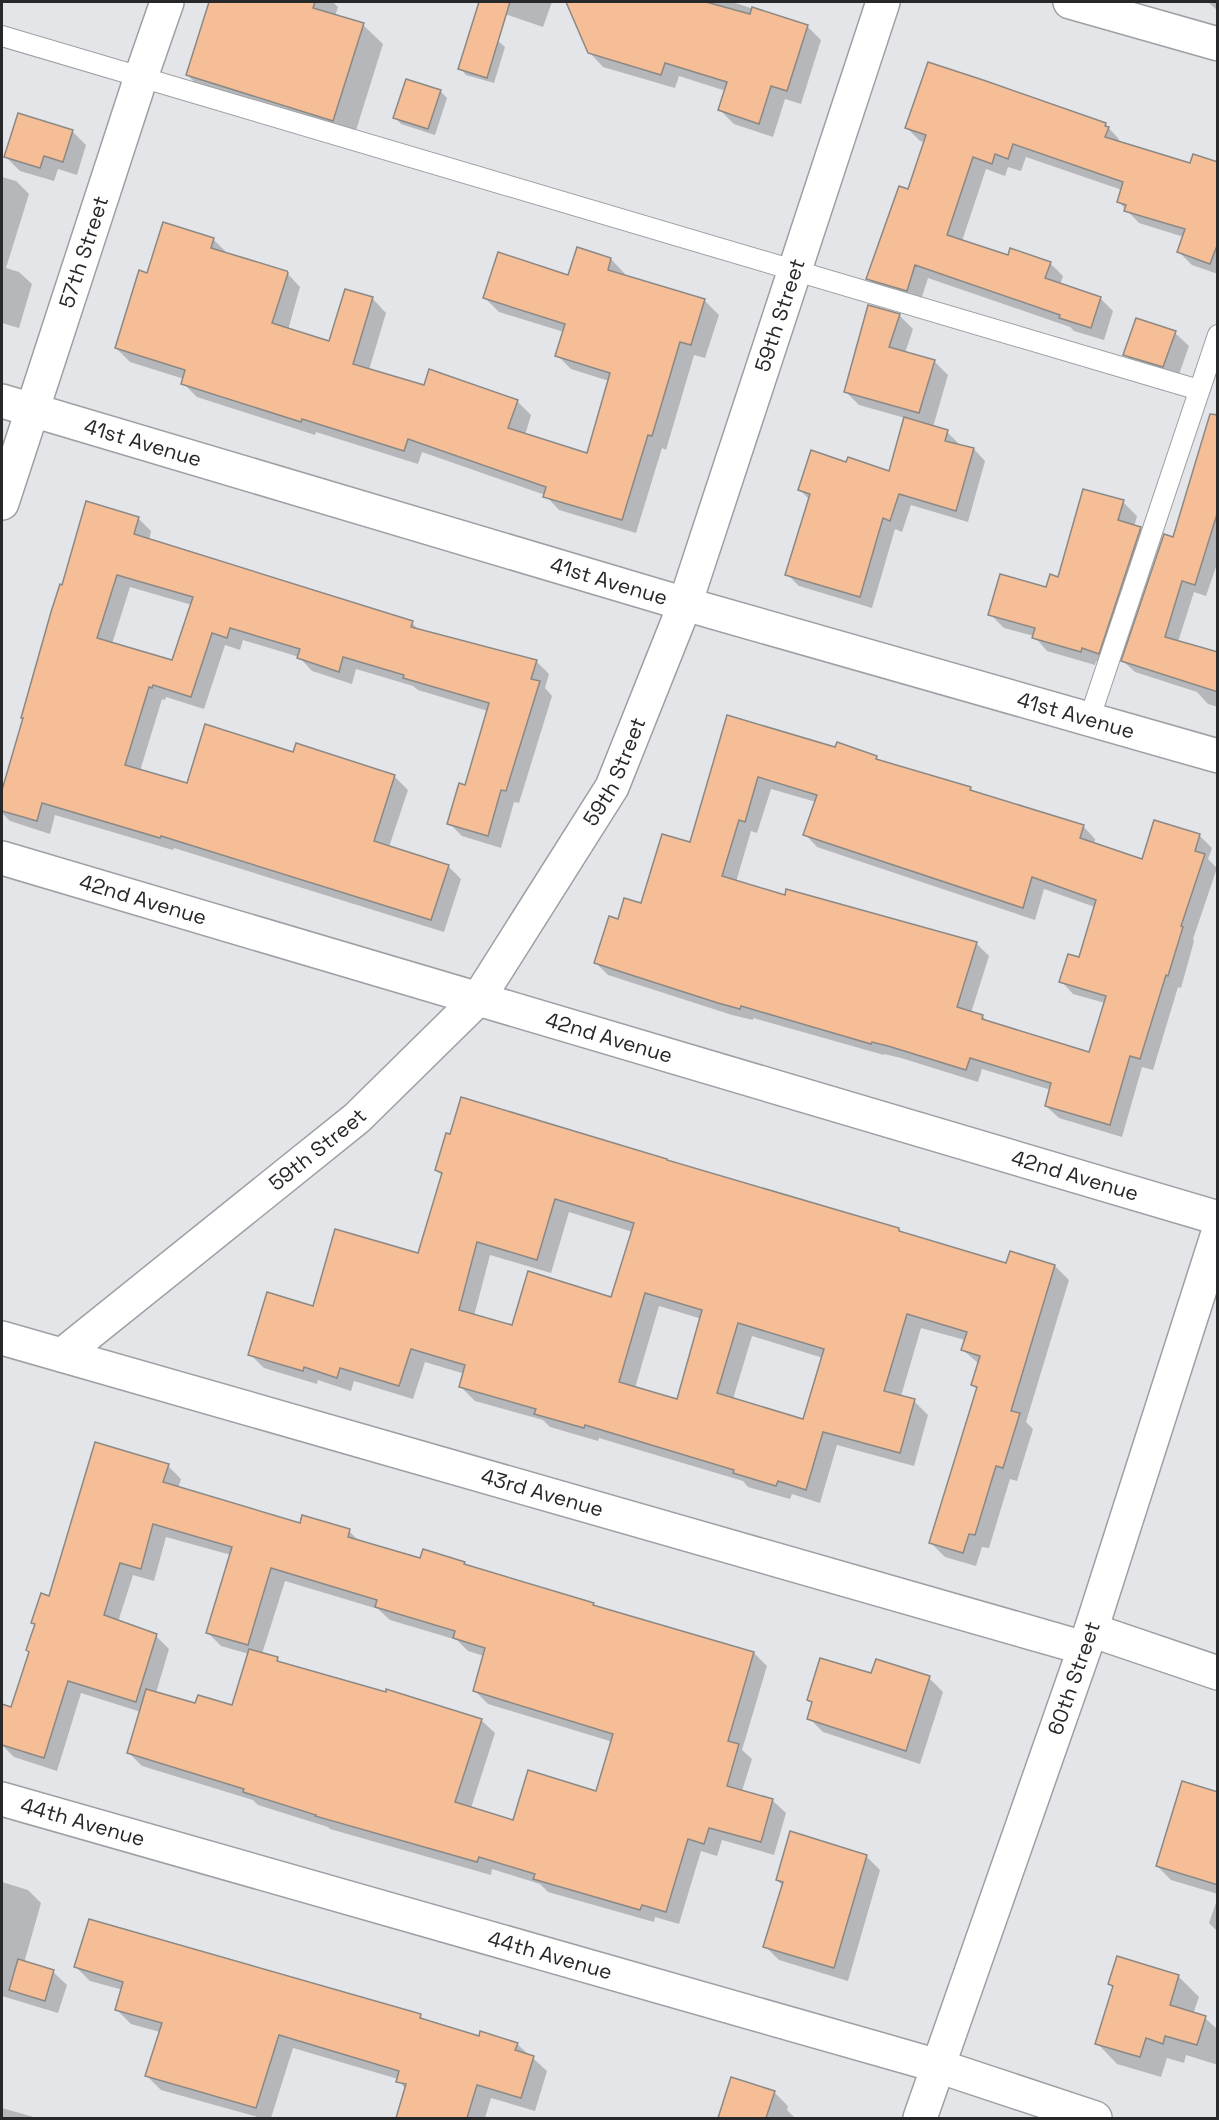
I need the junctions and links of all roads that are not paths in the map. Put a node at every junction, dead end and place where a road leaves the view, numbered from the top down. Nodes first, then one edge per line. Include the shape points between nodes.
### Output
1 (167, 2) edge
2 (883, 2) edge
3 (1070, 2) edge
4 (2, 36) edge
5 (1218, 44) edge
6 (141, 77) junction
7 (794, 270) junction
8 (1218, 335) edge
9 (1199, 390) junction
10 (16, 406) edge
11 (2, 503) edge
12 (684, 604) junction
13 (1089, 720) junction
14 (1218, 756) edge
15 (2, 858) edge
16 (478, 999) junction
17 (1218, 1218) edge
18 (1218, 1233) edge
19 (2, 1338) edge
20 (62, 1355) junction
21 (1088, 1639) junction
22 (1218, 1673) edge
23 (2, 1799) edge
24 (938, 2066) junction
25 (920, 2118) edge
26 (1095, 2118) edge

1 - 6 street, 57th Street
2 - 7 street, 59th Street
3 - 5 street
4 - 6 lane
6 - 7 lane
6 - 10 street, 57th Street
7 - 9 lane
7 - 12 street, 59th Street
8 - 9 lane
9 - 13 lane
10 - 11 street, 57th Street
10 - 12 street, 41st Avenue
12 - 13 street, 41st Avenue
12 - 16 street, 59th Street via 612,787
13 - 14 street, 41st Avenue
15 - 16 street, 42nd Avenue
16 - 17 street, 42nd Avenue
16 - 20 street, 59th Street via 357,1118
18 - 21 street, 60th Street
19 - 20 street, 43rd Avenue
20 - 21 street, 43rd Avenue
21 - 22 street, 43rd Avenue
21 - 24 street, 60th Street
23 - 24 street, 44th Avenue
24 - 25 street, 60th Street
24 - 26 street, 44th Avenue

